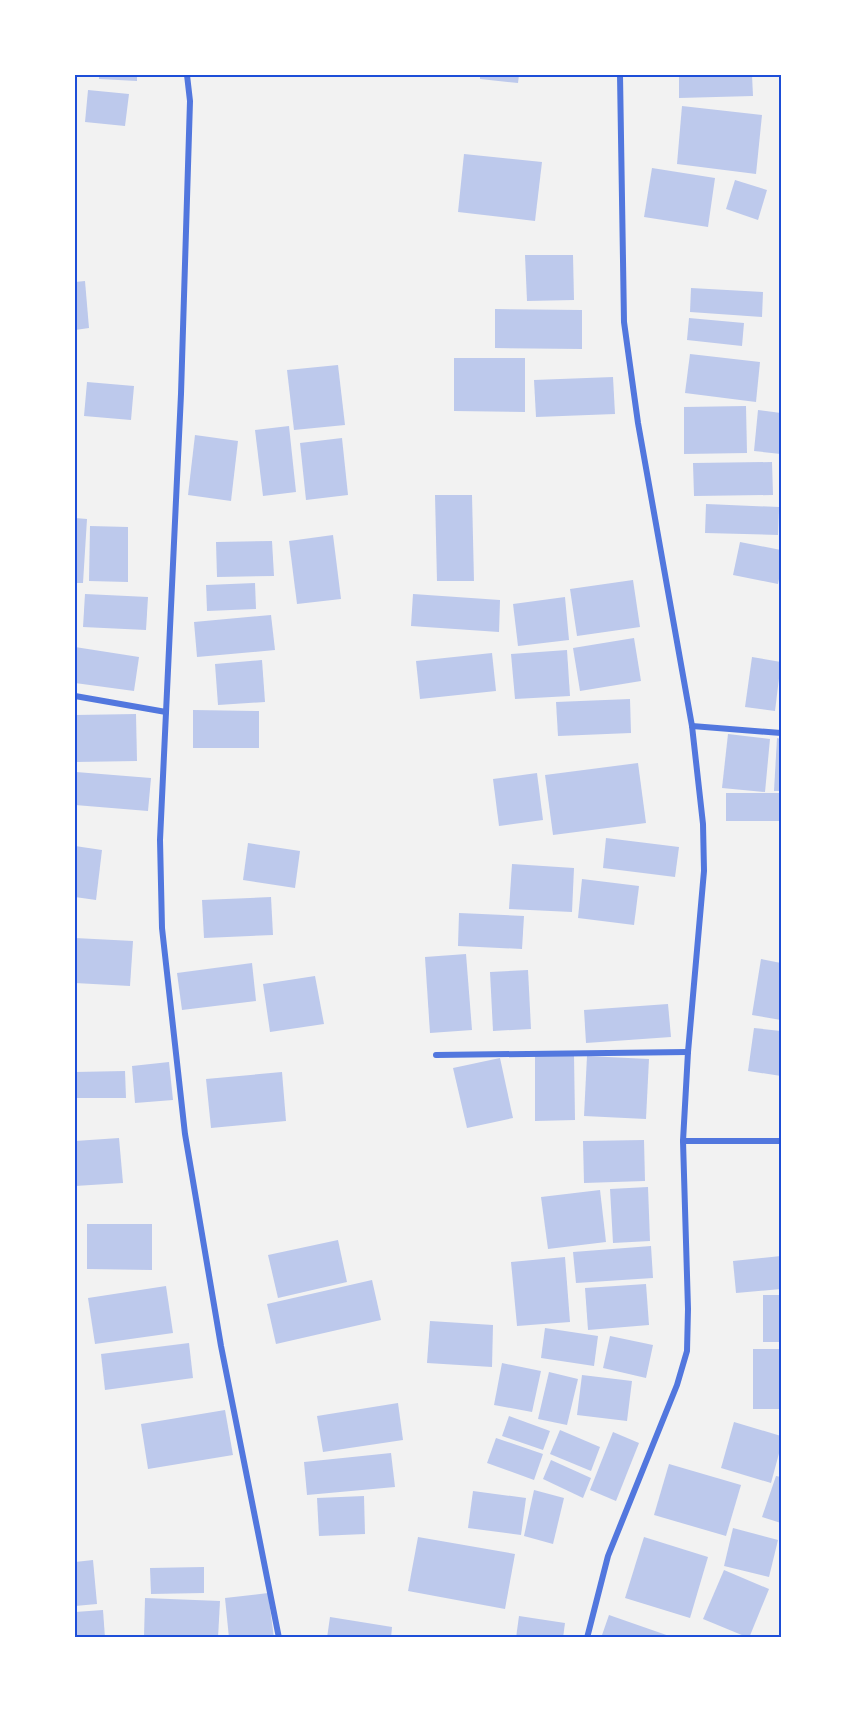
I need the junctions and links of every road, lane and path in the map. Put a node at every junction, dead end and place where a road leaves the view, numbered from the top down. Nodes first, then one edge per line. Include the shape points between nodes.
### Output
1 (188, 75) edge
2 (620, 75) edge
3 (75, 696) edge
4 (166, 712) junction
5 (692, 726) junction
6 (781, 733) edge
7 (688, 1052) junction
8 (436, 1055) dead end
9 (683, 1141) junction
10 (781, 1141) edge
11 (279, 1638) edge
12 (587, 1638) edge

1 - 4 street via 182,382
2 - 5 street via 624,322
3 - 4 street
4 - 11 street via 160,840 162,928 185,1134 221,1346
5 - 6 street
5 - 7 street via 704,871
7 - 8 street
7 - 9 street
9 - 10 street
9 - 12 street via 687,1351 608,1556

